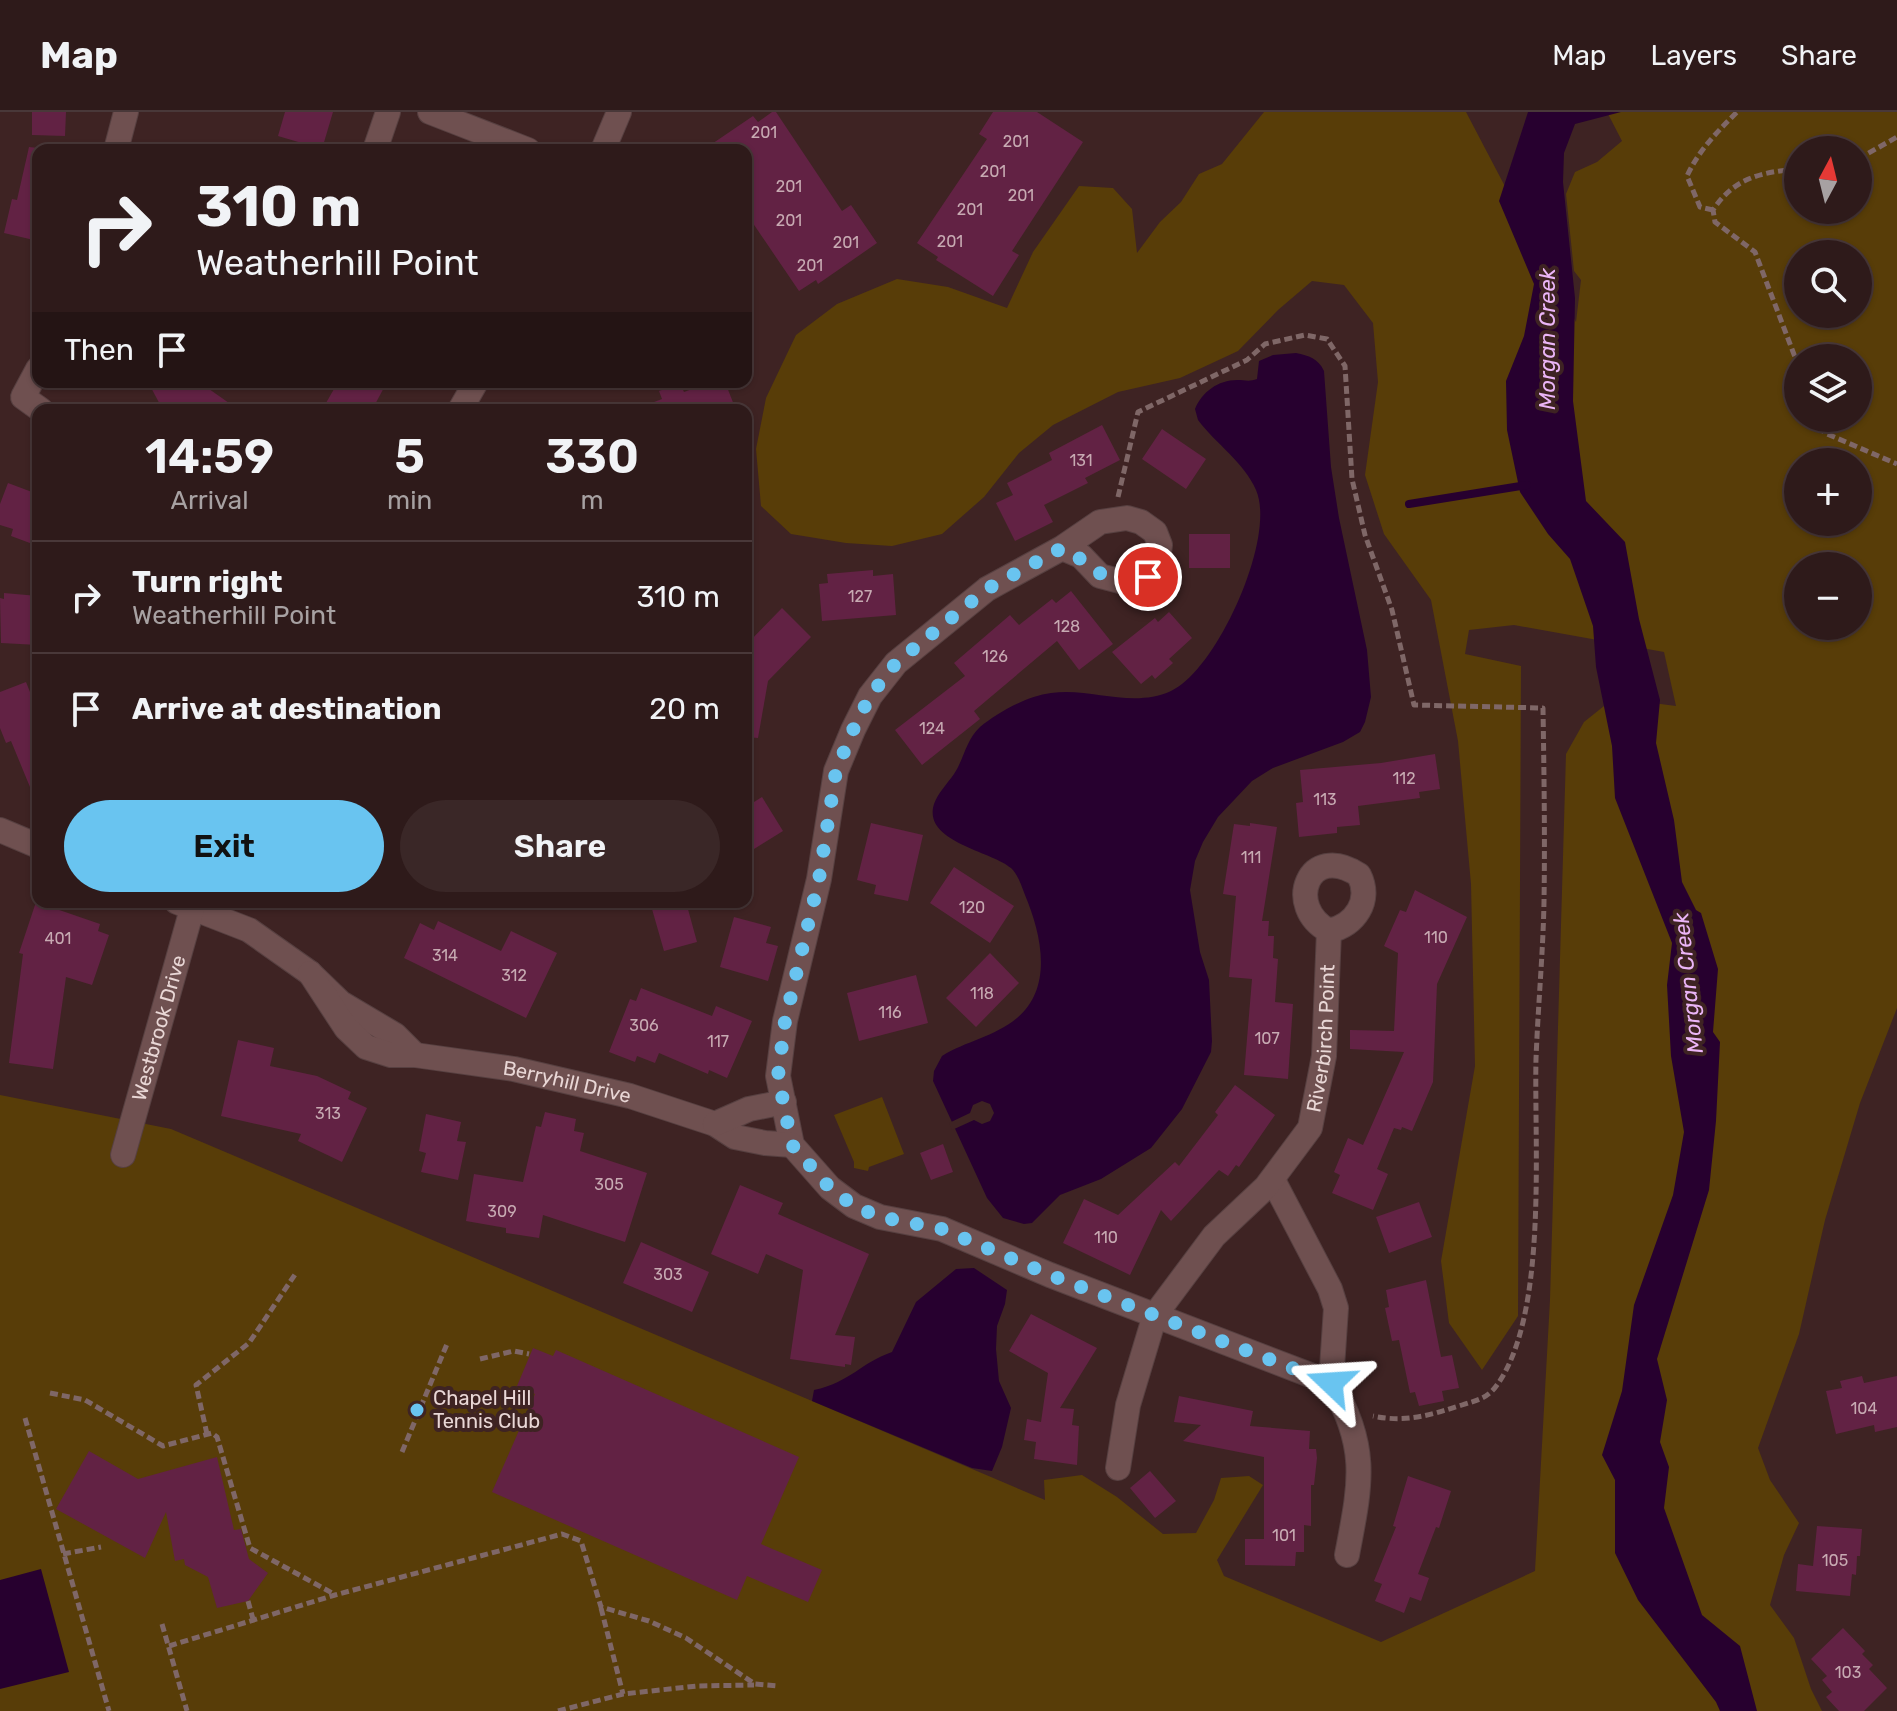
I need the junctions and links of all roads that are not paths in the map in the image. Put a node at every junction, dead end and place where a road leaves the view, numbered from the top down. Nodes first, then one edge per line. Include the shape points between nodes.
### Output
1 (126, 112) edge
2 (388, 112) edge
3 (430, 112) edge
4 (619, 112) edge
5 (118, 144) edge
6 (377, 144) edge
7 (513, 144) edge
8 (606, 144) edge
9 (1062, 548) junction
10 (0, 830) edge
11 (32, 843) edge
12 (187, 908) edge
13 (197, 908) edge
14 (1329, 931) dead end
15 (784, 1102) junction
16 (715, 1124) junction
17 (792, 1145) junction
18 (123, 1155) dead end
19 (1273, 1180) junction
20 (1155, 1315) junction
21 (1331, 1383) junction
22 (1118, 1468) dead end
23 (1347, 1555) dead end

1 - 5 street
2 - 6 street
3 - 7 street
4 - 8 street
9 - 9 street via 1081,556 1100,576 1131,584 1148,577 1160,545 1155,532 1127,518 1100,522
9 - 15 street via 987,589 896,663 870,696 836,771 819,879 785,1021 778,1076
10 - 11 street
12 - 18 street, Westbrook Drive
13 - 16 street, Berryhill Drive via 249,930 310,973 346,1028 366,1047 391,1055 514,1069 630,1096
14 - 19 street, Riverbirch Point via 1324,1056 1310,1128
15 - 16 street
15 - 17 street
16 - 17 street, Berryhill Drive via 735,1137
17 - 20 street via 830,1188 854,1206 880,1217 942,1229
19 - 20 street, Riverbirch Point via 1214,1236
19 - 21 street via 1336,1308
20 - 21 street
20 - 22 street via 1128,1405
21 - 23 street via 1352,1424 1360,1461

